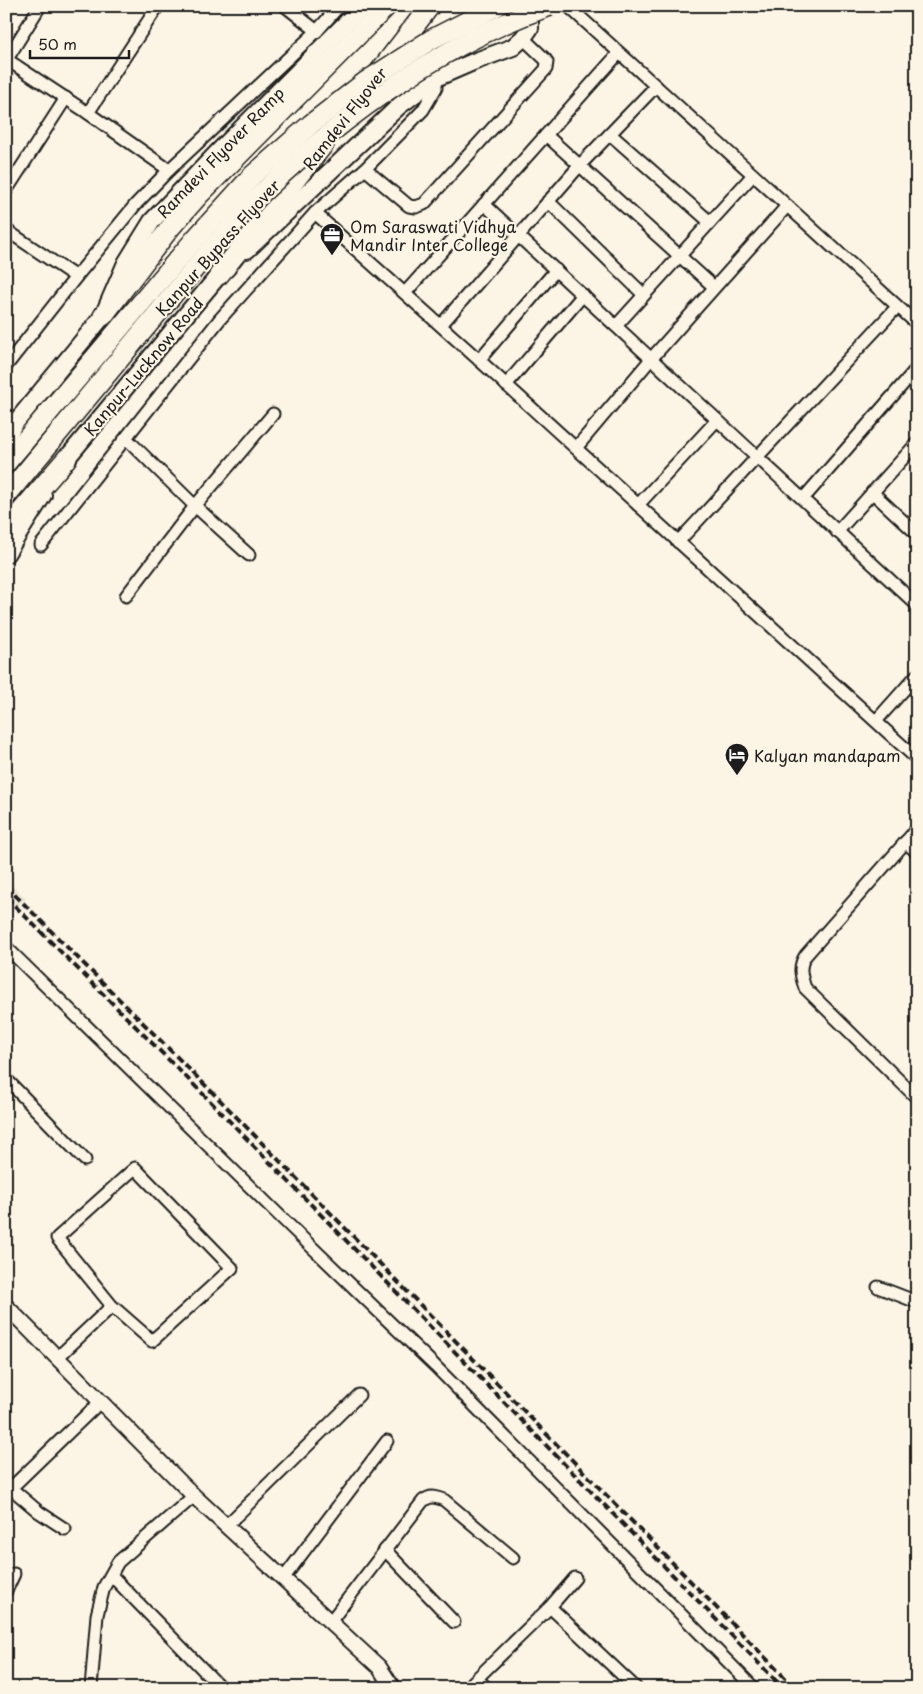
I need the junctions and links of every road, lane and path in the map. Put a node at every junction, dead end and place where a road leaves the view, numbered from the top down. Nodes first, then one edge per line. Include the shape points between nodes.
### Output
1 (40, 6) edge
2 (158, 6) edge
3 (285, 6) edge
4 (339, 6) edge
5 (363, 6) edge
6 (388, 6) edge
7 (430, 6) edge
8 (497, 6) edge
9 (530, 6) edge
10 (550, 6) edge
11 (568, 6) edge
12 (317, 31) junction
13 (523, 38) junction
14 (619, 53) junction
15 (7, 59) edge
16 (436, 78) junction
17 (656, 86) junction
18 (66, 98) junction
19 (88, 112) junction
20 (610, 134) junction
21 (546, 135) junction
22 (580, 165) junction
23 (365, 169) junction
24 (169, 170) junction
25 (753, 175) junction
26 (6, 191) edge
27 (548, 201) junction
28 (484, 204) junction
29 (787, 206) junction
30 (315, 213) junction
31 (710, 222) junction
32 (161, 225) junction
33 (7, 231) edge
34 (518, 235) junction
35 (680, 256) junction
36 (556, 270) junction
37 (219, 275) junction
38 (76, 277) junction
39 (714, 287) junction
40 (405, 293) junction
41 (583, 295) junction
42 (644, 295) junction
43 (898, 307) junction
44 (103, 316) joint
45 (917, 324) edge
46 (441, 326) junction
47 (616, 326) junction
48 (651, 358) junction
49 (479, 360) junction
50 (6, 366) edge
51 (917, 368) edge
52 (506, 385) junction
53 (273, 414) dead end
54 (717, 420) junction
55 (8, 433) edge
56 (126, 438) junction
57 (576, 448) junction
58 (915, 449) edge
59 (757, 457) junction
60 (67, 458) junction
61 (6, 463) edge
62 (872, 492) junction
63 (6, 496) edge
64 (802, 499) junction
65 (638, 505) junction
66 (195, 506) junction
67 (6, 530) edge
68 (837, 532) junction
69 (917, 534) edge
70 (678, 542) junction
71 (41, 545) dead end
72 (6, 554) edge
73 (249, 555) dead end
74 (126, 596) dead end
75 (917, 605) edge
76 (917, 675) edge
77 (876, 721) junction
78 (917, 759) edge
79 (917, 829) edge
80 (905, 842) junction
81 (917, 852) edge
82 (6, 947) edge
83 (6, 1080) edge
84 (917, 1098) edge
85 (85, 1160) dead end
86 (878, 1287) dead end
87 (917, 1302) edge
88 (6, 1306) edge
89 (112, 1306) junction
90 (57, 1358) junction
91 (359, 1395) dead end
92 (100, 1402) junction
93 (387, 1441) dead end
94 (9, 1486) edge
95 (194, 1496) junction
96 (226, 1526) junction
97 (65, 1529) dead end
98 (385, 1550) junction
99 (513, 1558) dead end
100 (14, 1574) dead end
101 (111, 1575) junction
102 (575, 1578) dead end
103 (283, 1579) junction
104 (6, 1591) edge
105 (550, 1607) junction
106 (330, 1622) junction
107 (454, 1622) dead end
108 (477, 1679) junction
109 (390, 1687) edge
110 (91, 1688) edge
111 (221, 1688) edge
112 (467, 1688) edge
113 (487, 1688) edge
114 (636, 1688) edge
115 (754, 1688) edge

1 - 15 street
2 - 19 street
3 - 12 street
4 - 12 street
5 - 32 main road, Ramdevi Flyover Ramp via 217,153
6 - 32 highway via 200,194
7 - 37 highway, Ramdevi Flyover
8 - 61 highway, Kanpur Bypass Flyover, bridge via 432,38 365,82 253,175 194,239
9 - 13 main road via 530,28
10 - 63 highway, Kanpur Bypass Flyover, bridge via 522,16 440,57 378,97 264,192 210,250
11 - 14 street
12 - 24 street
13 - 16 main road, Kanpur-Lucknow Road via 513,47
13 - 23 street via 545,59 546,69 424,204 408,206
14 - 17 street
14 - 21 street
15 - 18 street
16 - 23 street via 436,88 424,110
16 - 37 main road, Kanpur-Lucknow Road via 387,118
17 - 20 street
17 - 25 street
18 - 19 street
18 - 26 street
19 - 24 street
20 - 22 street
20 - 31 street
21 - 22 street
21 - 28 street
22 - 27 street
22 - 35 street
23 - 30 street
24 - 38 street via 136,204
25 - 29 street
25 - 31 street
27 - 34 street
27 - 42 street
28 - 34 street
28 - 40 street
29 - 39 street
29 - 43 street
30 - 40 street
30 - 56 street via 220,319
31 - 35 street
32 - 44 highway
33 - 38 street
34 - 36 street
34 - 46 street
35 - 39 street
35 - 42 street
36 - 41 street
36 - 49 street
37 - 60 main road, Kanpur-Lucknow Road
38 - 50 street
39 - 48 street
40 - 46 street
41 - 47 street
41 - 52 street
42 - 47 street
43 - 45 street
43 - 59 street
44 - 55 main road
46 - 49 street
47 - 48 street
48 - 54 street
48 - 57 street
49 - 52 street
51 - 64 street
52 - 57 street
53 - 66 street
54 - 59 street
54 - 65 street
56 - 66 street
56 - 71 street
57 - 65 street
58 - 62 street
59 - 64 street
59 - 70 street
60 - 67 highway
60 - 72 main road, Kanpur-Lucknow Road
62 - 68 street
62 - 69 street
64 - 68 street
65 - 70 street
66 - 73 street
66 - 74 street
68 - 75 street
70 - 77 street
76 - 77 street
77 - 78 street
79 - 80 street
80 - 81 street
80 - 84 street via 806,955 800,973 805,988
82 - 115 street via 435,1366
83 - 85 street
86 - 87 street
88 - 90 street
89 - 89 street via 57,1238 135,1168 232,1268 152,1341
89 - 90 street
90 - 92 street
91 - 96 street
92 - 94 street
92 - 95 street
93 - 103 street
94 - 97 street
95 - 96 street
95 - 101 street via 118,1562
96 - 103 street
98 - 99 street via 423,1501 434,1496 444,1500
98 - 106 street
98 - 107 street
100 - 104 street
101 - 110 street via 104,1587 97,1615
101 - 111 street
102 - 105 street
103 - 106 street
105 - 108 street
105 - 114 street
106 - 109 street via 380,1668
108 - 112 street
108 - 113 street

